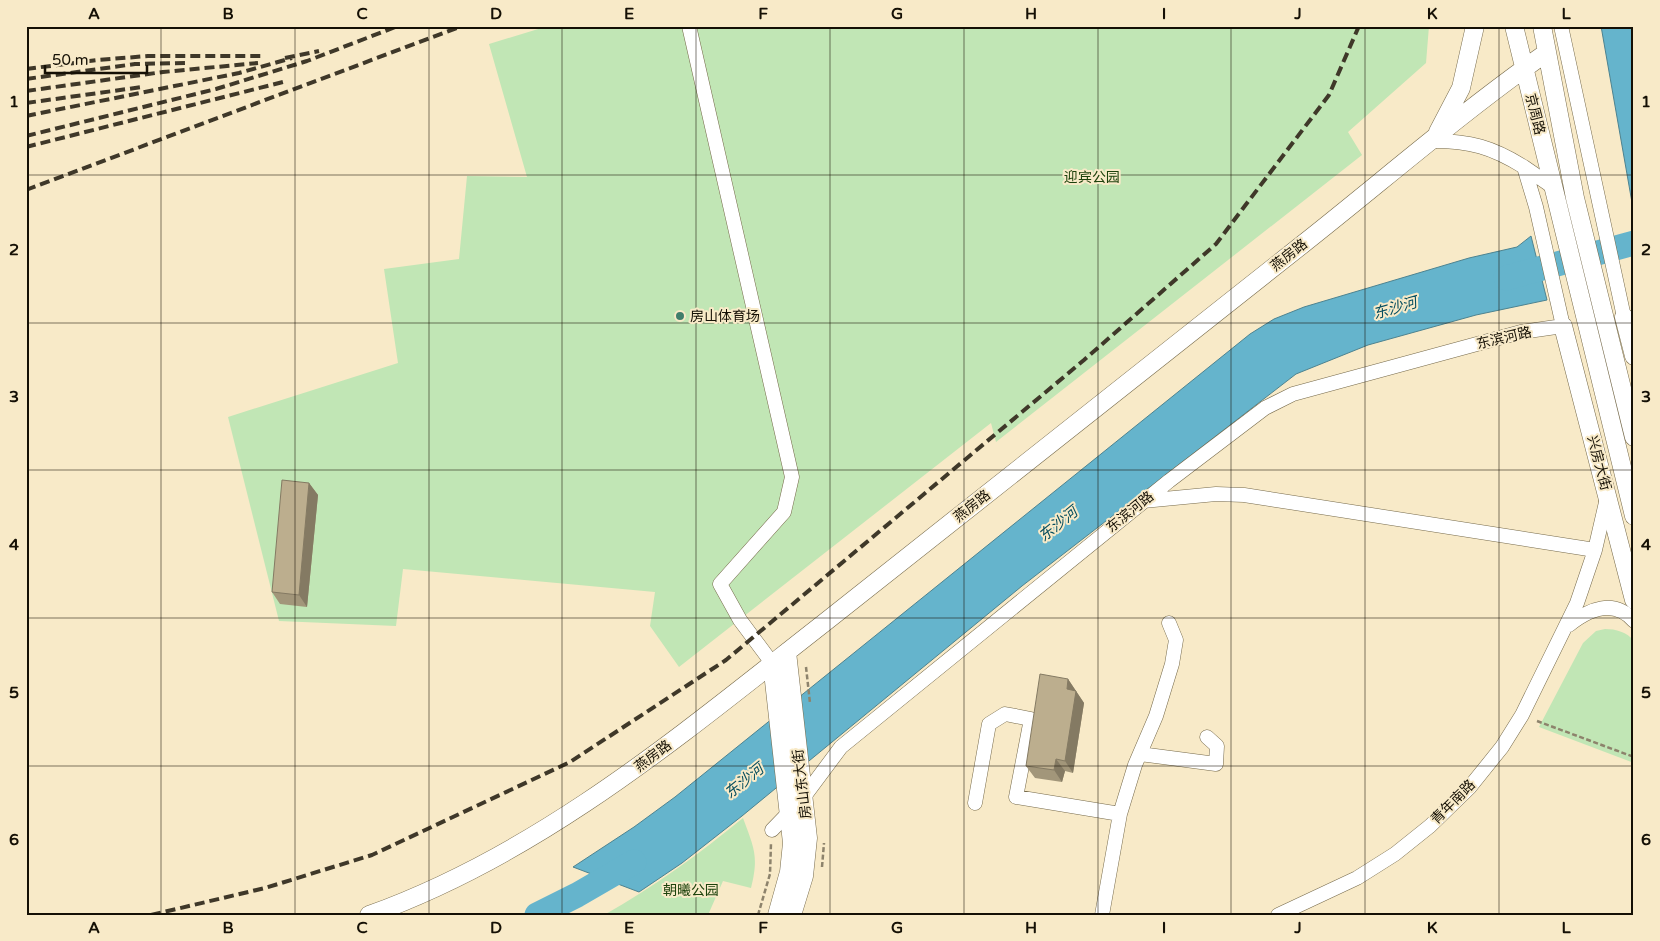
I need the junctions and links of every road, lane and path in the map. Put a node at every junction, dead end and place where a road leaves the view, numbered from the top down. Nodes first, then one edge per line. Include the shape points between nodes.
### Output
1 (689, 26) edge
2 (1475, 26) edge
3 (1514, 26) edge
4 (1542, 26) edge
5 (1561, 26) edge
6 (1546, 53) junction
7 (1524, 69) junction
8 (1433, 141) junction
9 (1524, 167) junction
10 (1555, 194) junction
11 (1624, 317) joint
12 (1586, 322) joint
13 (1606, 325) junction
14 (1563, 326) junction
15 (1633, 350) edge
16 (1611, 425) junction
17 (1634, 437) edge
18 (1608, 497) junction
19 (1143, 501) junction
20 (1634, 516) edge
21 (1595, 550) junction
22 (1634, 600) edge
23 (1634, 621) edge
24 (1169, 623) dead end
25 (1566, 627) junction
26 (787, 652) junction
27 (772, 663) junction
28 (783, 685) junction
29 (1537, 720) dead end
30 (1207, 737) dead end
31 (1140, 754) junction
32 (1634, 757) edge
33 (803, 798) junction
34 (975, 803) dead end
35 (789, 812) junction
36 (1120, 814) junction
37 (772, 830) joint
38 (369, 915) edge
39 (758, 915) edge
40 (777, 915) edge
41 (792, 915) edge
42 (1102, 915) edge
43 (1278, 915) edge

1 - 27 street via 792,476 784,512 720,584 740,620
2 - 8 main road via 1462,88
3 - 7 main road, 京周路
4 - 6 main road, 京周路
5 - 11 street
6 - 7 main road, 燕房路
6 - 13 main road, 京周路 via 1575,198
7 - 8 main road, 燕房路
7 - 10 main road, 京周路
8 - 9 street via 1478,144
8 - 26 main road, 燕房路
9 - 10 street
9 - 14 street
10 - 12 main road, 京周路
11 - 15 main road
12 - 16 main road, 兴房大街
13 - 15 main road
13 - 17 main road
14 - 18 main road, 兴房大街
14 - 19 street, 东滨河路 via 1521,332 1293,394 1265,408
16 - 18 main road
16 - 20 main road, 兴房大街
18 - 21 street, 青年南路
18 - 22 main road, 兴房大街
19 - 21 street via 1216,494 1244,495
19 - 33 street, 东滨河路 via 842,747
21 - 25 street, 青年南路 via 1583,590
23 - 25 street via 1619,610 1602,608 1582,615
24 - 31 street via 1176,640 1172,664
25 - 43 street, 青年南路 via 1522,715 1502,747 1469,788 1395,854 1357,878
26 - 27 main road, 燕房路
26 - 28 main road, 房山东大街
27 - 28 main road, 房山东大街
27 - 38 main road, 燕房路 via 573,813 505,853
28 - 33 main road, 房山东大街
28 - 35 main road, 房山东大街
29 - 32 path
30 - 31 street via 1217,746 1216,764
31 - 36 street
33 - 35 street, 东滨河路
33 - 41 main road, 房山东大街 via 808,838 804,876
34 - 36 street via 989,724 1005,714 1031,719 1016,797
35 - 37 street, 东滨河路
35 - 40 main road, 房山东大街 via 790,872
36 - 42 street
37 - 39 path via 770,874

